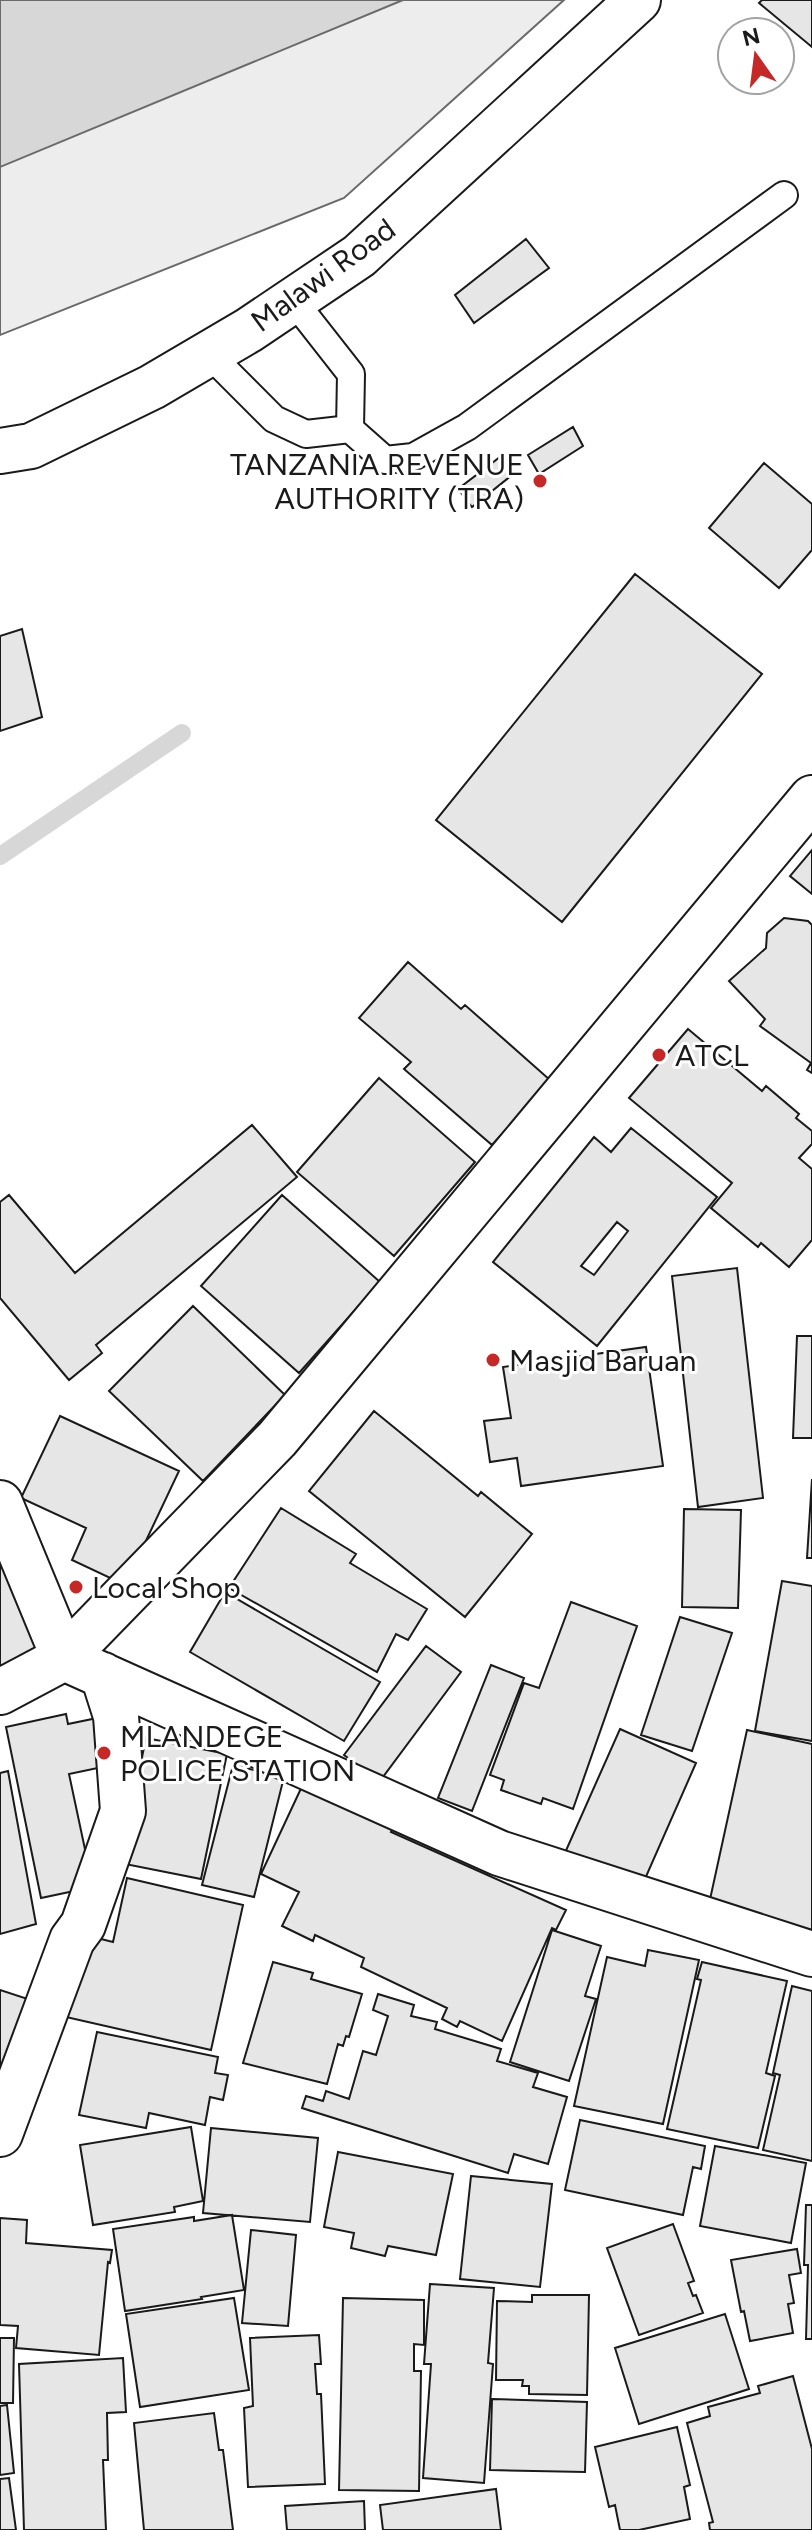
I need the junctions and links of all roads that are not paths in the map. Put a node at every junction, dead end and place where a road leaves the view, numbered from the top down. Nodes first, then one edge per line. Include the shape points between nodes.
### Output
1 (638, 0) edge
2 (784, 195) dead end
3 (293, 300) junction
4 (208, 353) junction
5 (350, 429) junction
6 (0, 451) edge
7 (812, 798) edge
8 (0, 1503) edge
9 (83, 1666) junction
10 (0, 1692) edge
11 (812, 1954) edge
12 (0, 2134) edge

1 - 3 street, Malawi Road via 359,256
2 - 5 lane via 467,427 413,457 385,460
3 - 4 street, Malawi Road
3 - 5 lane via 351,374
4 - 5 lane via 274,419 306,434
4 - 6 street, Malawi Road via 152,387 31,446
7 - 9 street
8 - 9 street
9 - 10 street
9 - 11 street via 499,1853
9 - 12 street via 116,1716 123,1811

